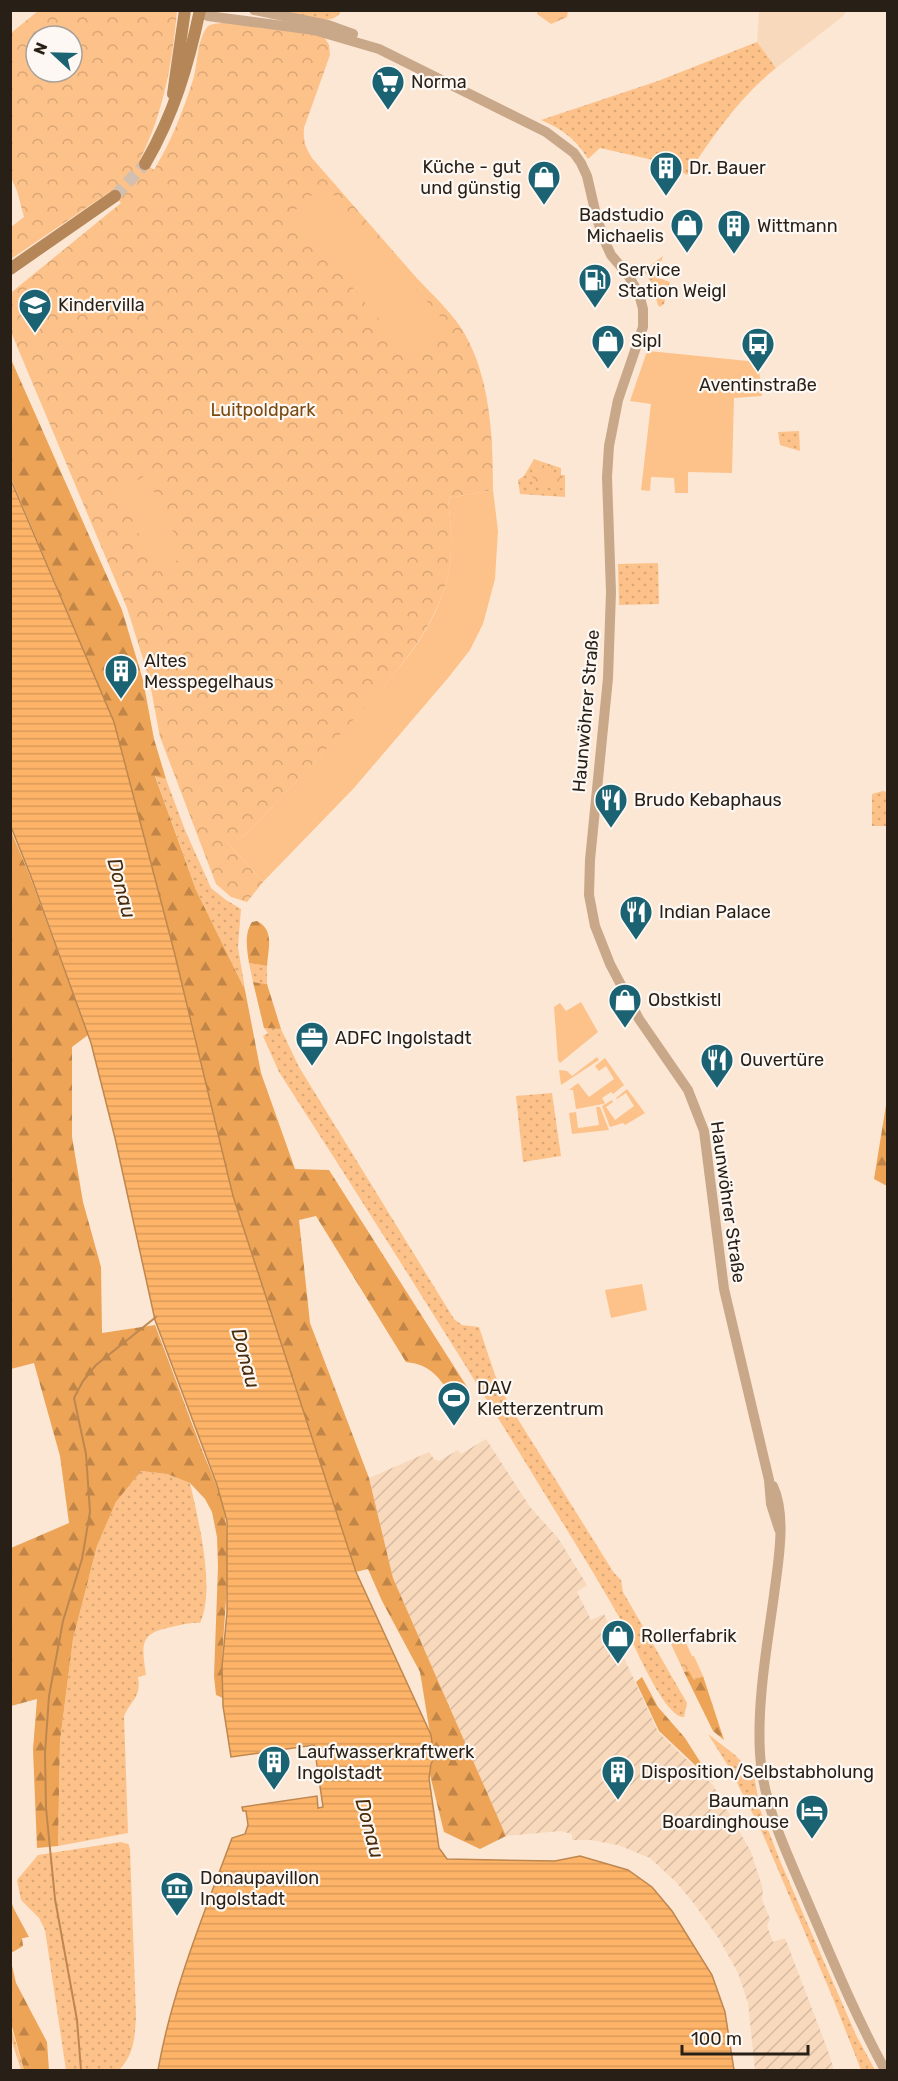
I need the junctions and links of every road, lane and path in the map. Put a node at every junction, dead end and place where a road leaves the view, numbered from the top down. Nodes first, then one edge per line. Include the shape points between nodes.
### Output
1 (254, 10) edge
2 (195, 13) edge
3 (379, 49) junction
4 (166, 121) junction
5 (146, 164) tunnel mouth
6 (115, 196) tunnel mouth
7 (10, 269) edge
8 (885, 2070) edge

1 - 3 street, Haunwöhrer Straße via 328,25
2 - 3 street, Haunwöhrer Straße via 314,30
2 - 4 main road
2 - 4 main road via 196,29 181,88
3 - 8 street, Haunwöhrer Straße via 546,132 574,153 587,176 611,255 642,301 641,336 618,400 609,446 608,678 590,895 595,926 610,963 639,1018 688,1090 704,1131 724,1289 769,1480 779,1502 778,1555 760,1719 763,1778 790,1859 852,2006
4 - 5 main road
6 - 7 main road

